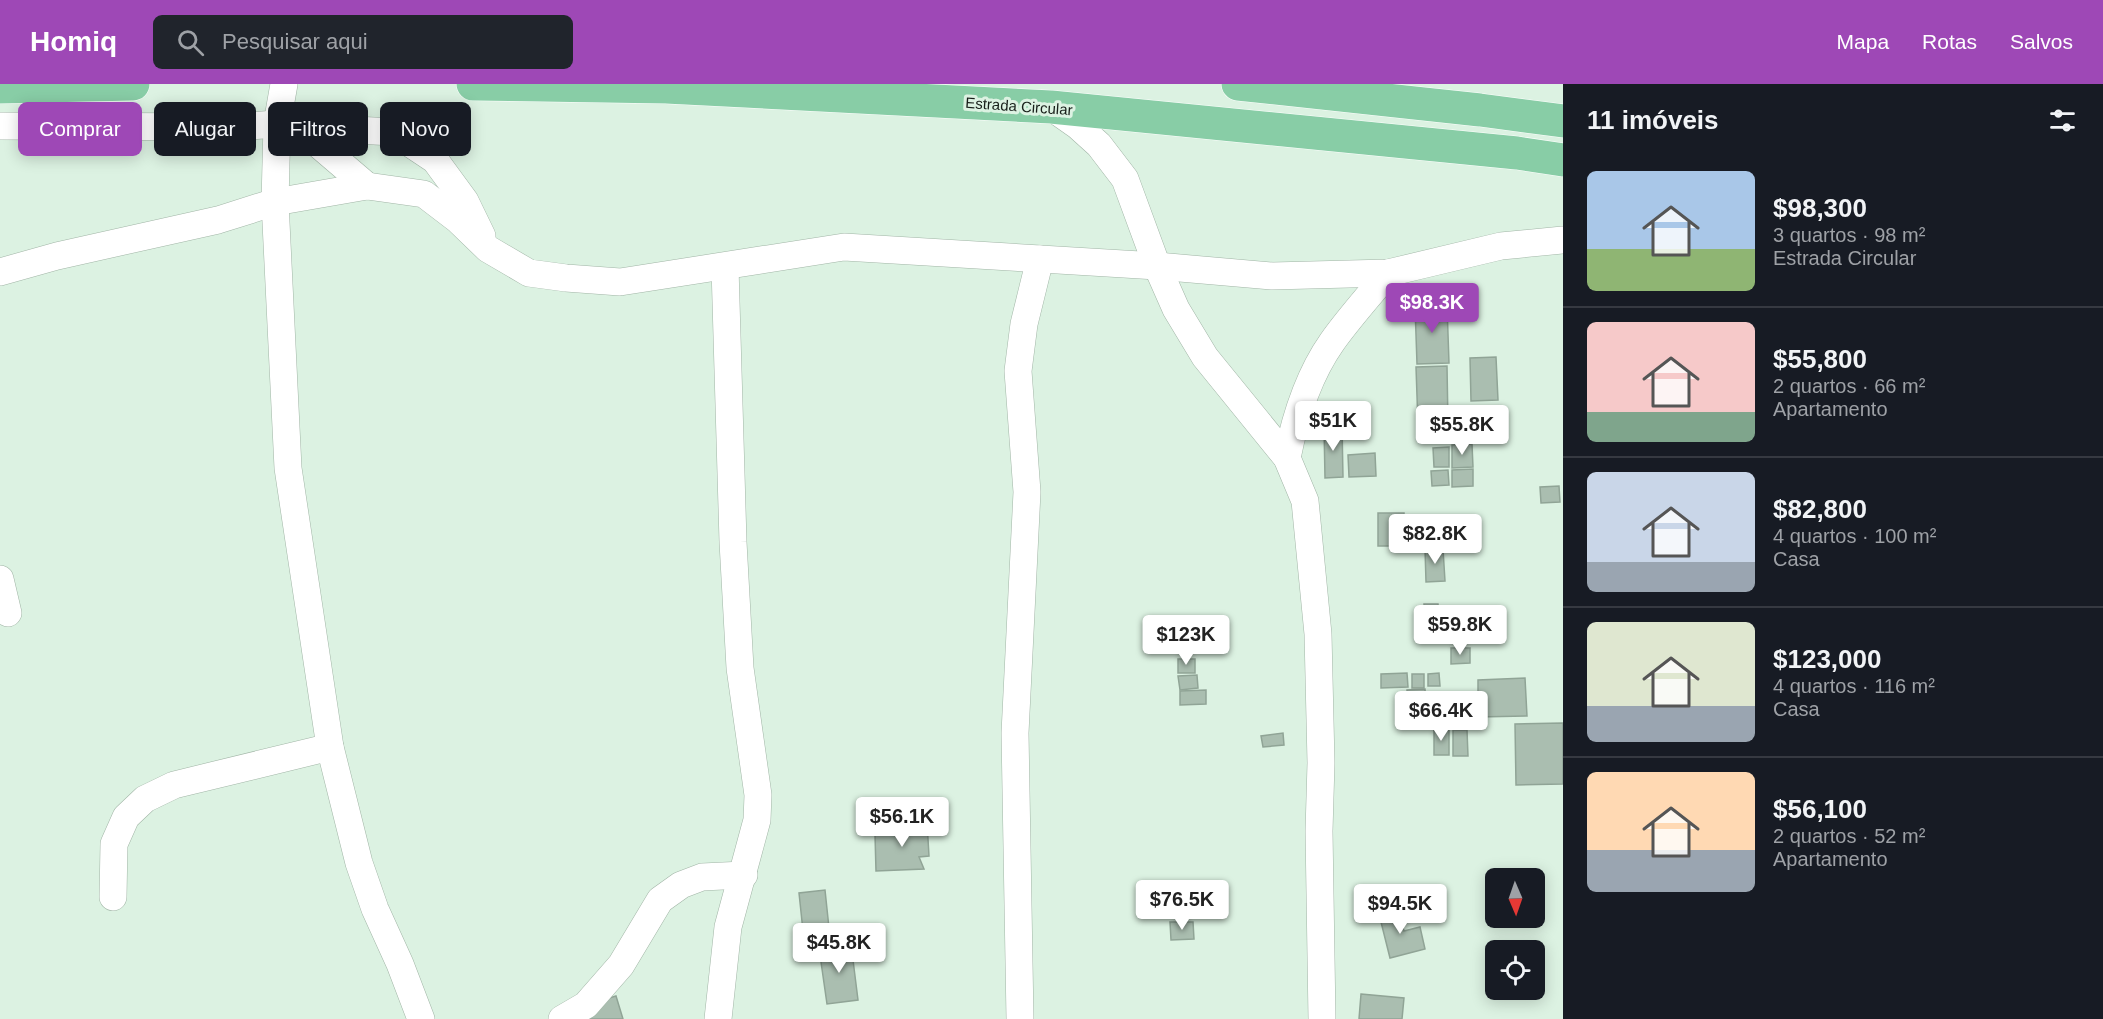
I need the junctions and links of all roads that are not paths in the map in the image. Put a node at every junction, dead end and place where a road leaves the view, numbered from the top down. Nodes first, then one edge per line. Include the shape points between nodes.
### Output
1 (133, 84) edge
2 (284, 84) edge
3 (473, 84) edge
4 (1238, 84) edge
5 (1246, 84) edge
6 (0, 87) edge
7 (285, 102) edge
8 (1052, 107) junction
9 (1563, 122) edge
10 (0, 126) edge
11 (268, 126) edge
12 (368, 131) edge
13 (282, 156) edge
14 (326, 156) edge
15 (1563, 160) edge
16 (366, 186) junction
17 (275, 202) junction
18 (1563, 240) edge
19 (488, 249) junction
20 (1040, 259) junction
21 (1157, 266) junction
22 (725, 267) junction
23 (0, 272) edge
24 (1388, 273) junction
25 (1287, 458) junction
26 (0, 579) edge
27 (8, 613) dead end
28 (330, 747) junction
29 (744, 875) junction
30 (112, 897) dead end
31 (420, 1019) edge
32 (562, 1019) edge
33 (718, 1019) edge
34 (1020, 1019) edge
35 (1322, 1019) edge

1 - 6 main road
2 - 7 street
3 - 8 main road, Estrada Circular via 666,87
4 - 5 main road
5 - 9 main road
8 - 15 main road, Estrada Circular
8 - 21 street via 1099,145 1125,179
10 - 11 street
12 - 19 street via 393,132 435,160 465,201
13 - 17 street
14 - 16 street
16 - 17 street
16 - 19 street via 424,194
17 - 23 street via 218,220
17 - 28 street via 288,468
18 - 24 street via 1501,246
19 - 22 street via 529,273 566,278 620,282
20 - 21 street
20 - 22 street via 844,247
20 - 34 street via 1024,324 1018,371 1027,492 1015,733
21 - 24 street via 1272,276
21 - 25 street via 1176,309 1205,357
22 - 29 street via 740,668 758,795 757,820
24 - 25 street via 1331,344 1293,426
25 - 35 street via 1305,501 1318,634
26 - 27 street
28 - 30 street via 174,785 145,799 126,817 114,844
28 - 31 street via 359,863
29 - 32 street via 702,877 681,885 660,900 621,965 586,1005
29 - 33 street via 728,927

